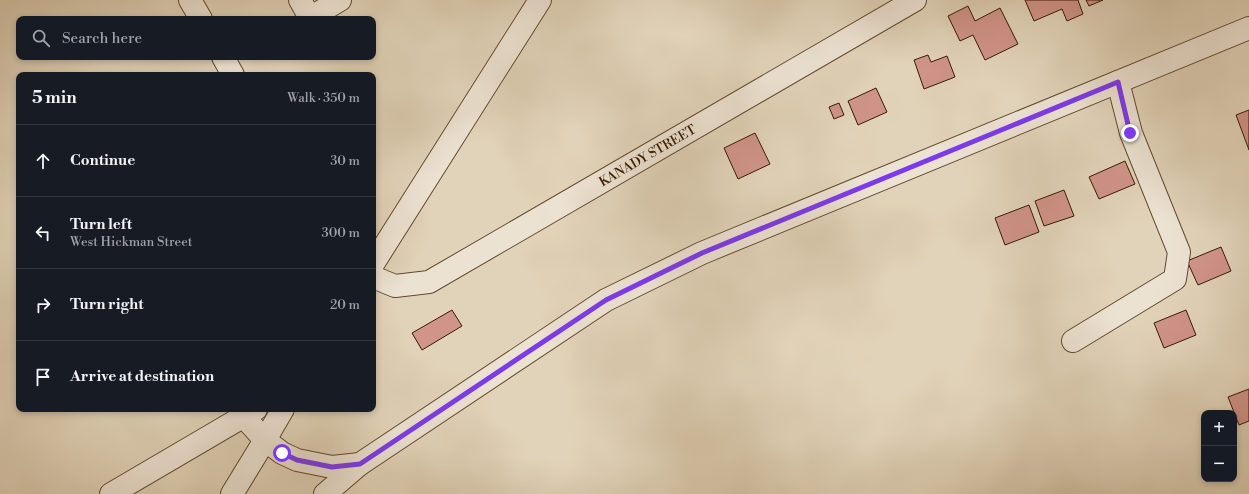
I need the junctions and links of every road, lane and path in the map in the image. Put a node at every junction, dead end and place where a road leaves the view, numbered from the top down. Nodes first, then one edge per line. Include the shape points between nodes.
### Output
1 (190, 0) edge
2 (340, 0) edge
3 (540, 0) edge
4 (915, 0) edge
5 (306, 12) edge
6 (199, 16) edge
7 (1249, 28) edge
8 (1118, 82) junction
9 (376, 259) edge
10 (376, 278) edge
11 (1073, 341) dead end
12 (281, 412) edge
13 (249, 413) edge
14 (265, 440) junction
15 (360, 464) junction
16 (111, 494) edge
17 (232, 494) edge
18 (325, 494) edge

1 - 6 street
2 - 5 street
3 - 9 street
4 - 10 street, KANADY STREET via 429,282 395,286
7 - 8 street
8 - 11 street via 1130,133 1179,252 1175,279
8 - 15 street via 702,253 606,300
12 - 14 street
13 - 14 street
13 - 16 street
14 - 15 street via 282,453 297,460 332,467
14 - 17 street
15 - 18 street

